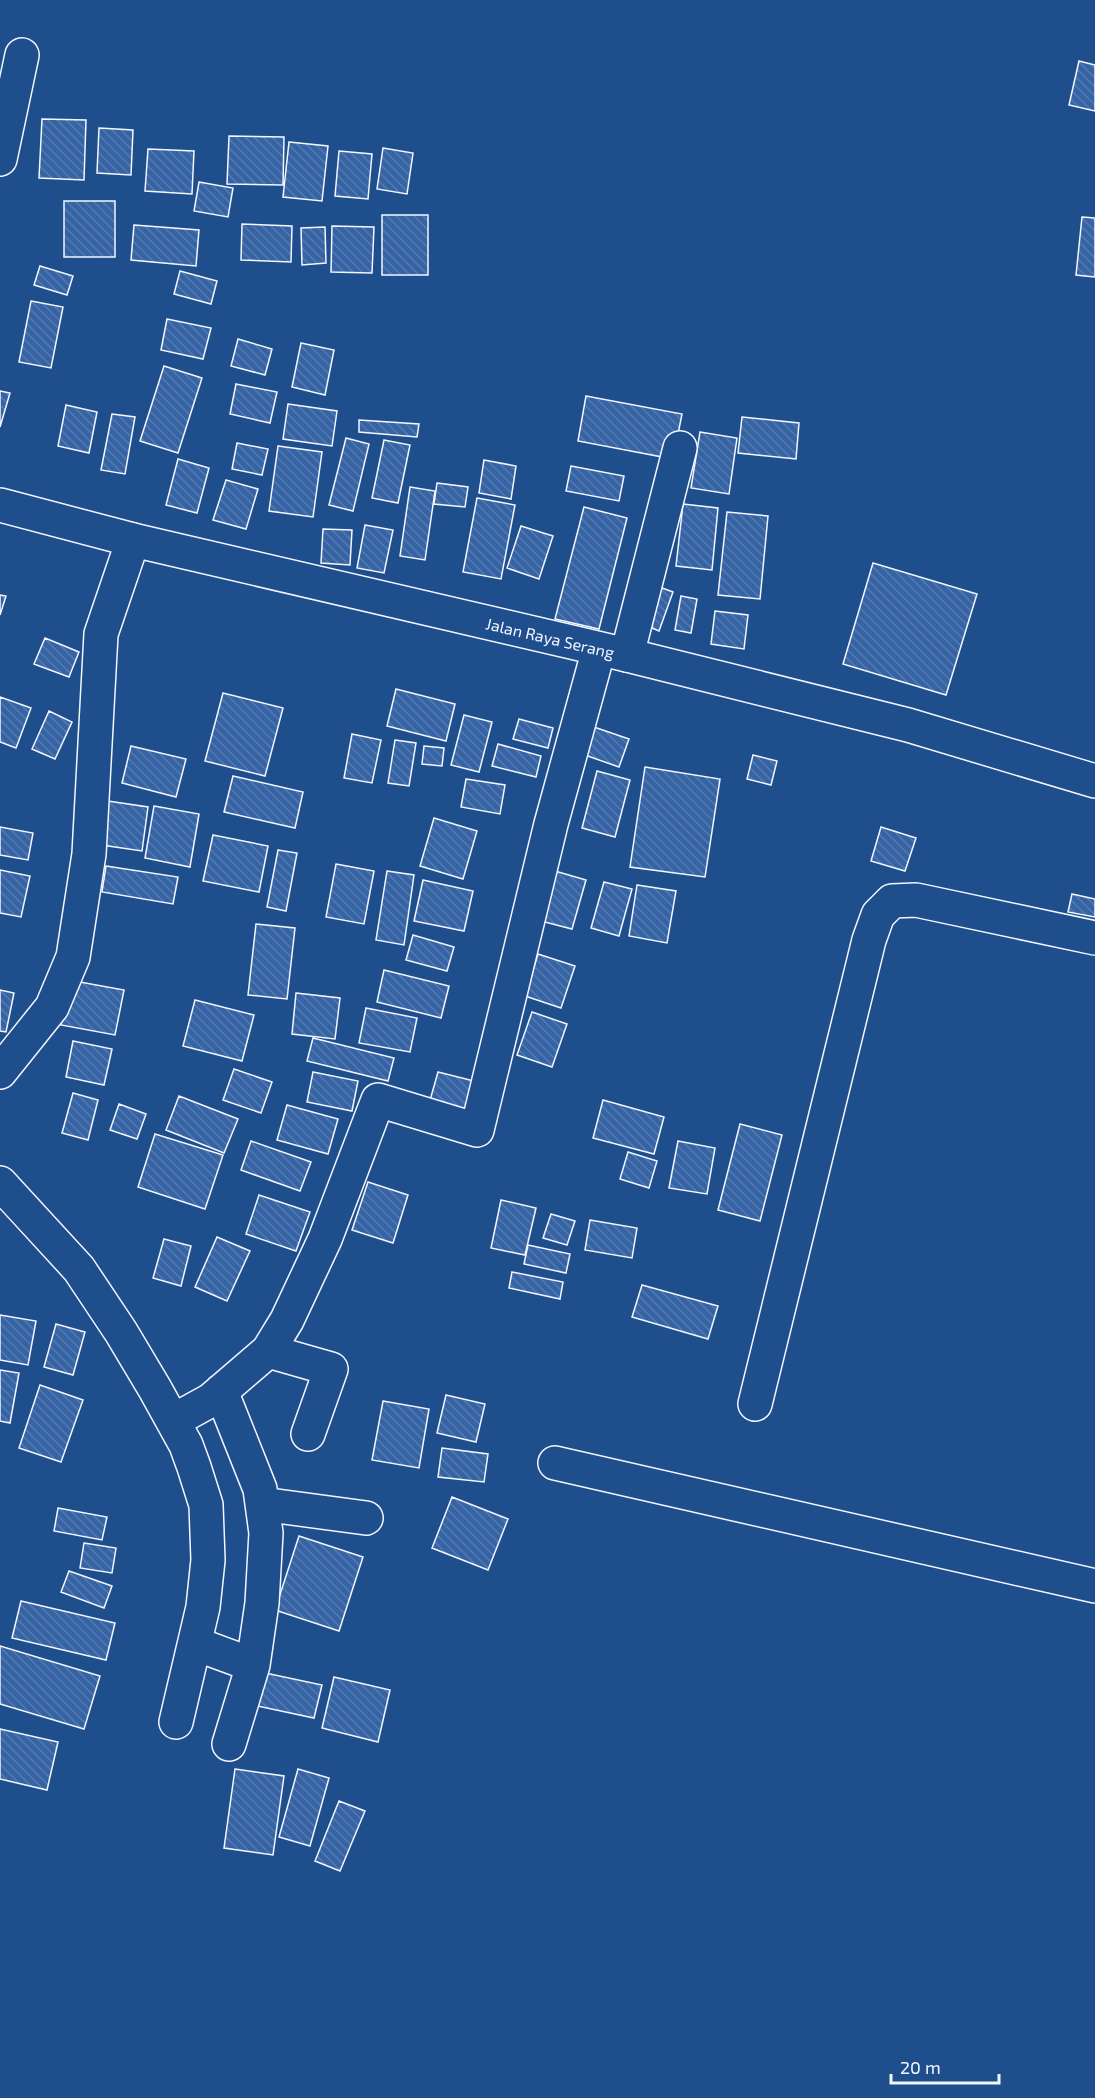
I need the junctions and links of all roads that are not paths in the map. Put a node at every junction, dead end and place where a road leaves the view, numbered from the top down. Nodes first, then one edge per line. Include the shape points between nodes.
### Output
1 (22, 56) dead end
2 (0, 159) edge
3 (680, 448) dead end
4 (0, 505) edge
5 (133, 540) junction
6 (613, 652) junction
7 (1095, 781) edge
8 (1095, 938) edge
9 (0, 1072) edge
10 (0, 1182) edge
11 (268, 1351) junction
12 (216, 1396) junction
13 (755, 1404) dead end
14 (178, 1419) junction
15 (308, 1434) dead end
16 (555, 1463) dead end
17 (262, 1504) junction
18 (366, 1518) dead end
19 (1095, 1586) edge
20 (226, 1655) junction
21 (176, 1722) dead end
22 (229, 1744) dead end

1 - 2 main road
3 - 6 main road
4 - 5 main road, Jalan Raya Serang
5 - 6 main road, Jalan Raya Serang
5 - 9 main road via 101,634 90,854 73,957 52,1007
6 - 7 main road, Jalan Raya Serang via 908,725
6 - 11 main road via 550,824 477,1130 378,1100 325,1239
8 - 13 main road via 916,900 892,901 879,915 869,940
10 - 14 main road via 79,1269
11 - 12 main road
11 - 15 main road via 331,1369
12 - 14 main road
12 - 17 main road via 260,1488
14 - 20 main road via 206,1505 208,1560 203,1607
16 - 19 main road
17 - 18 main road
17 - 20 main road via 266,1533 262,1603
20 - 21 main road
20 - 22 main road

